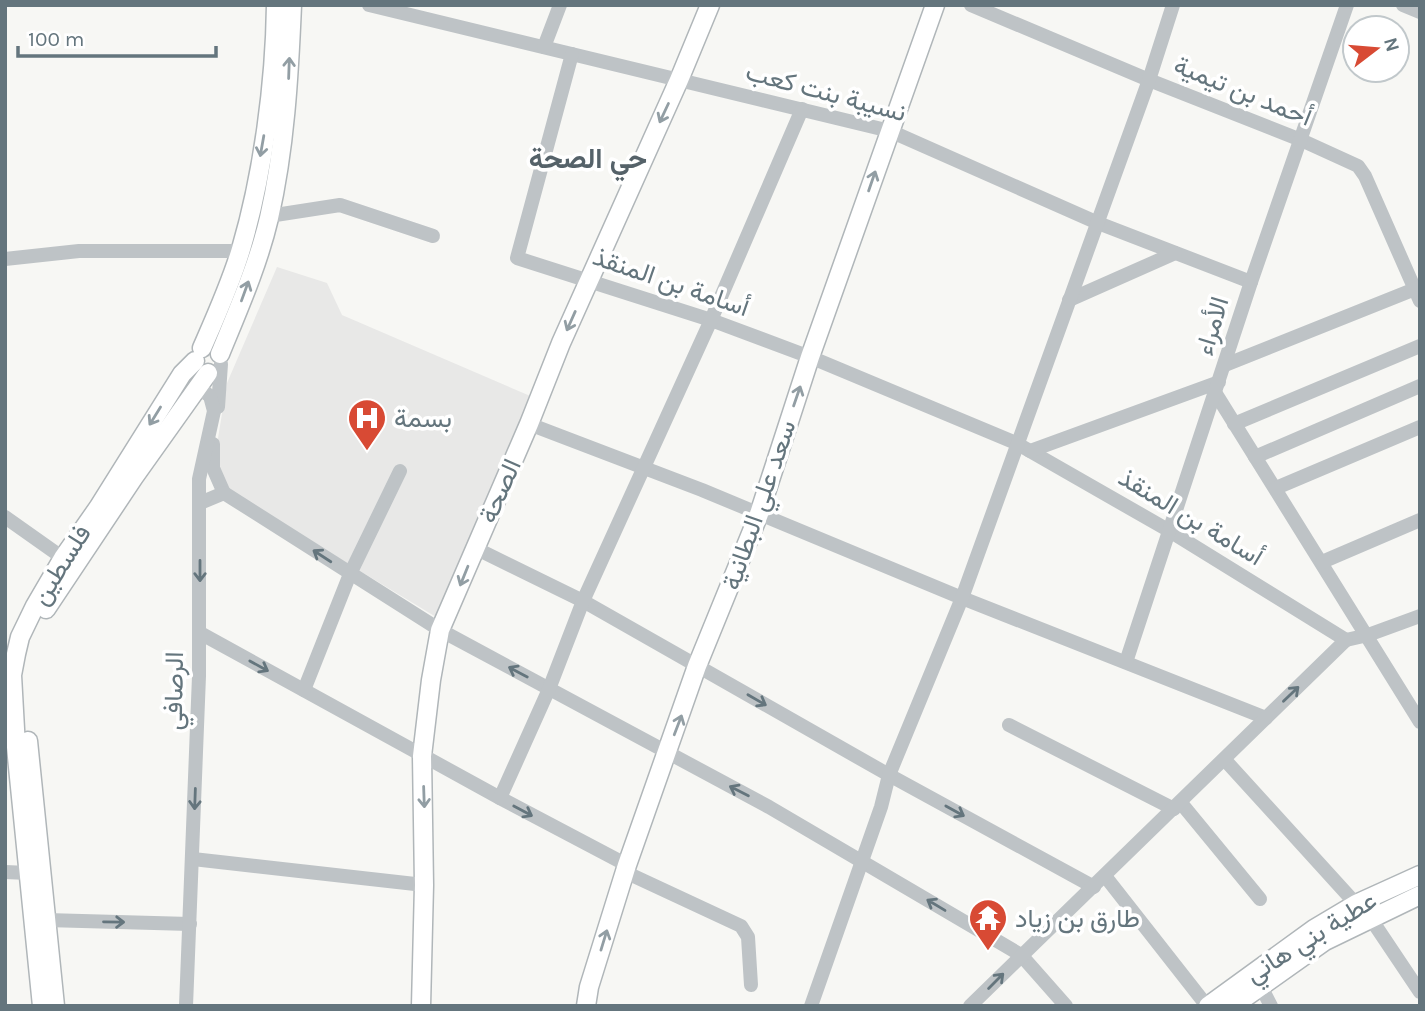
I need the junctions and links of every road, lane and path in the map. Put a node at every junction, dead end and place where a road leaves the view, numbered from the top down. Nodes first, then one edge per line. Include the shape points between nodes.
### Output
1 (276, 5) edge
2 (292, 5) edge
3 (369, 5) edge
4 (560, 5) edge
5 (710, 5) edge
6 (935, 5) edge
7 (971, 5) edge
8 (1173, 5) edge
9 (1347, 5) edge
10 (1402, 5) edge
11 (1420, 12) edge
12 (544, 47) junction
13 (572, 54) junction
14 (680, 79) junction
15 (1149, 80) junction
16 (802, 109) junction
17 (890, 131) junction
18 (1301, 139) junction
19 (269, 216) junction
20 (1098, 223) junction
21 (433, 236) dead end
22 (241, 251) junction
23 (1175, 253) junction
24 (5, 260) edge
25 (589, 279) junction
26 (1251, 282) junction
27 (1418, 293) edge
28 (1069, 300) junction
29 (711, 320) junction
30 (1420, 346) edge
31 (810, 357) junction
32 (207, 365) junction
33 (1225, 365) junction
34 (1420, 386) edge
35 (1218, 388) junction
36 (529, 424) junction
37 (1234, 424) junction
38 (1420, 427) edge
39 (1016, 443) junction
40 (1030, 451) junction
41 (1255, 457) junction
42 (643, 467) junction
43 (400, 471) dead end
44 (1276, 488) junction
45 (224, 493) junction
46 (200, 503) junction
47 (759, 514) junction
48 (5, 517) edge
49 (1420, 520) edge
50 (1168, 530) junction
51 (475, 548) junction
52 (63, 558) junction
53 (1322, 562) junction
54 (351, 574) junction
55 (962, 598) junction
56 (583, 601) junction
57 (1420, 616) edge
58 (440, 630) junction
59 (200, 633) junction
60 (1368, 635) junction
61 (1346, 640) junction
62 (1126, 662) junction
63 (697, 666) junction
64 (9, 675) edge
65 (549, 689) junction
66 (304, 690) junction
67 (1266, 718) junction
68 (1420, 722) edge
69 (1009, 725) dead end
70 (667, 754) junction
71 (422, 756) junction
72 (1225, 760) junction
73 (889, 775) junction
74 (500, 799) junction
75 (1178, 806) junction
76 (192, 859) junction
77 (862, 860) junction
78 (626, 868) junction
79 (5, 872) edge
80 (28, 873) junction
81 (1420, 875) edge
82 (1100, 882) junction
83 (424, 885) junction
84 (1420, 895) edge
85 (1260, 900) dead end
86 (1356, 904) junction
87 (1371, 919) junction
88 (46, 920) junction
89 (190, 923) junction
90 (1021, 955) junction
91 (1257, 978) junction
92 (751, 985) dead end
93 (1420, 992) edge
94 (42, 1006) edge
95 (55, 1006) edge
96 (186, 1006) edge
97 (421, 1006) edge
98 (586, 1006) edge
99 (811, 1006) edge
100 (971, 1006) edge
101 (1066, 1006) edge
102 (1208, 1006) edge
103 (1233, 1006) edge
104 (1271, 1006) edge

1 -> 22 main road, فلسطين via 269,110
19 -> 2 main road, فلسطين via 287,100
3 - 12 street, نسيبة بنت كعب
4 - 12 street
5 - 14 main road, الصحة
6 - 17 main road, سعد علي البطانية
7 - 15 street, أحمد بن تيمية
8 - 15 street
9 - 18 street, الأمراء
10 - 11 street
12 - 13 street, نسيبة بنت كعب
13 - 14 street, نسيبة بنت كعب
13 - 25 street, أسامة بن المنقذ via 517,258
14 - 16 street, نسيبة بنت كعب
14 -> 25 main road, الصحة
15 - 18 street, أحمد بن تيمية
15 - 20 street
16 - 17 street, نسيبة بنت كعب
16 - 29 street
17 - 20 street, نسيبة بنت كعب
31 -> 17 main road, سعد علي البطانية
18 - 26 street, الأمراء
18 - 27 street, أحمد بن تيمية via 1363,171
19 - 21 street via 340,205
32 -> 19 main road, فلسطين via 259,254
20 - 23 street, نسيبة بنت كعب
20 - 28 street
22 - 24 street via 79,251
22 - 32 main road, فلسطين
23 - 26 street, نسيبة بنت كعب
23 - 28 street
25 - 29 street, أسامة بن المنقذ
25 -> 36 main road, الصحة
26 - 33 street, الأمراء
27 - 33 street
28 - 39 street
29 - 31 street, أسامة بن المنقذ
29 - 42 street
30 - 37 street
31 - 39 street, أسامة بن المنقذ
47 -> 31 main road, سعد علي البطانية
32 - 45 street via 211,461
32 - 46 street, الرصافي via 214,411 199,479
32 -> 52 main road, فلسطين via 182,374
32 - 88 main road, فلسطين via 50,602 30,643 25,697
33 - 35 street, الأمراء
34 - 41 street
35 - 37 street
35 - 40 street
35 - 50 street, الأمراء
36 - 42 street
36 - 51 main road, الصحة
37 - 41 street
38 - 44 street
39 - 40 street, أسامة بن المنقذ
39 - 55 street
40 - 50 street, أسامة بن المنقذ
41 - 44 street
42 - 47 street
42 - 56 street
43 - 54 street
44 - 53 street
45 - 46 street
54 -> 45 street
46 -> 59 street, الرصافي
47 - 55 street
47 - 63 main road, سعد علي البطانية
48 - 52 street
49 - 53 street
50 - 61 street, أسامة بن المنقذ
50 - 62 street, الأمراء
51 - 56 street
51 -> 58 main road, الصحة
52 - 64 main road, فلسطين via 20,636
53 - 60 street
54 - 58 street
54 - 66 street
55 - 62 street
55 - 73 street
56 - 63 street
56 - 65 street
57 - 60 street
65 -> 58 street
58 - 71 main road, الصحة
59 -> 66 street
59 -> 76 street, الرصافي
60 - 61 street
60 - 68 street
67 -> 61 street
62 - 67 street
70 -> 63 main road, سعد علي البطانية
63 -> 73 street
64 - 80 main road, فلسطين
65 - 70 street
65 - 74 street
66 - 71 street
67 - 72 street
69 - 75 street
77 -> 70 street
70 - 78 main road, سعد علي البطانية
71 - 74 street
71 -> 83 main road, الصحة
72 - 75 street
72 - 86 street
73 - 77 street
73 -> 82 street
74 -> 78 street
75 - 82 street
75 - 85 street
76 - 83 street
76 - 89 street, الرصافي
90 -> 77 street
77 - 99 street
78 - 92 street via 741,926 748,937
98 -> 78 main road, سعد علي البطانية
79 - 80 street
80 - 94 main road, فلسطين
81 - 86 main road, عطية بني هاني
82 - 90 street
82 - 102 street
83 - 97 main road, الصحة
84 - 87 main road
86 - 91 main road, عطية بني هاني via 1314,929
87 - 91 main road
87 - 93 street
88 -> 89 street
88 - 95 main road, فلسطين
89 - 96 street, الرصافي
100 -> 90 street
90 - 101 street
91 - 102 main road, عطية بني هاني
91 - 103 main road
91 - 104 street

